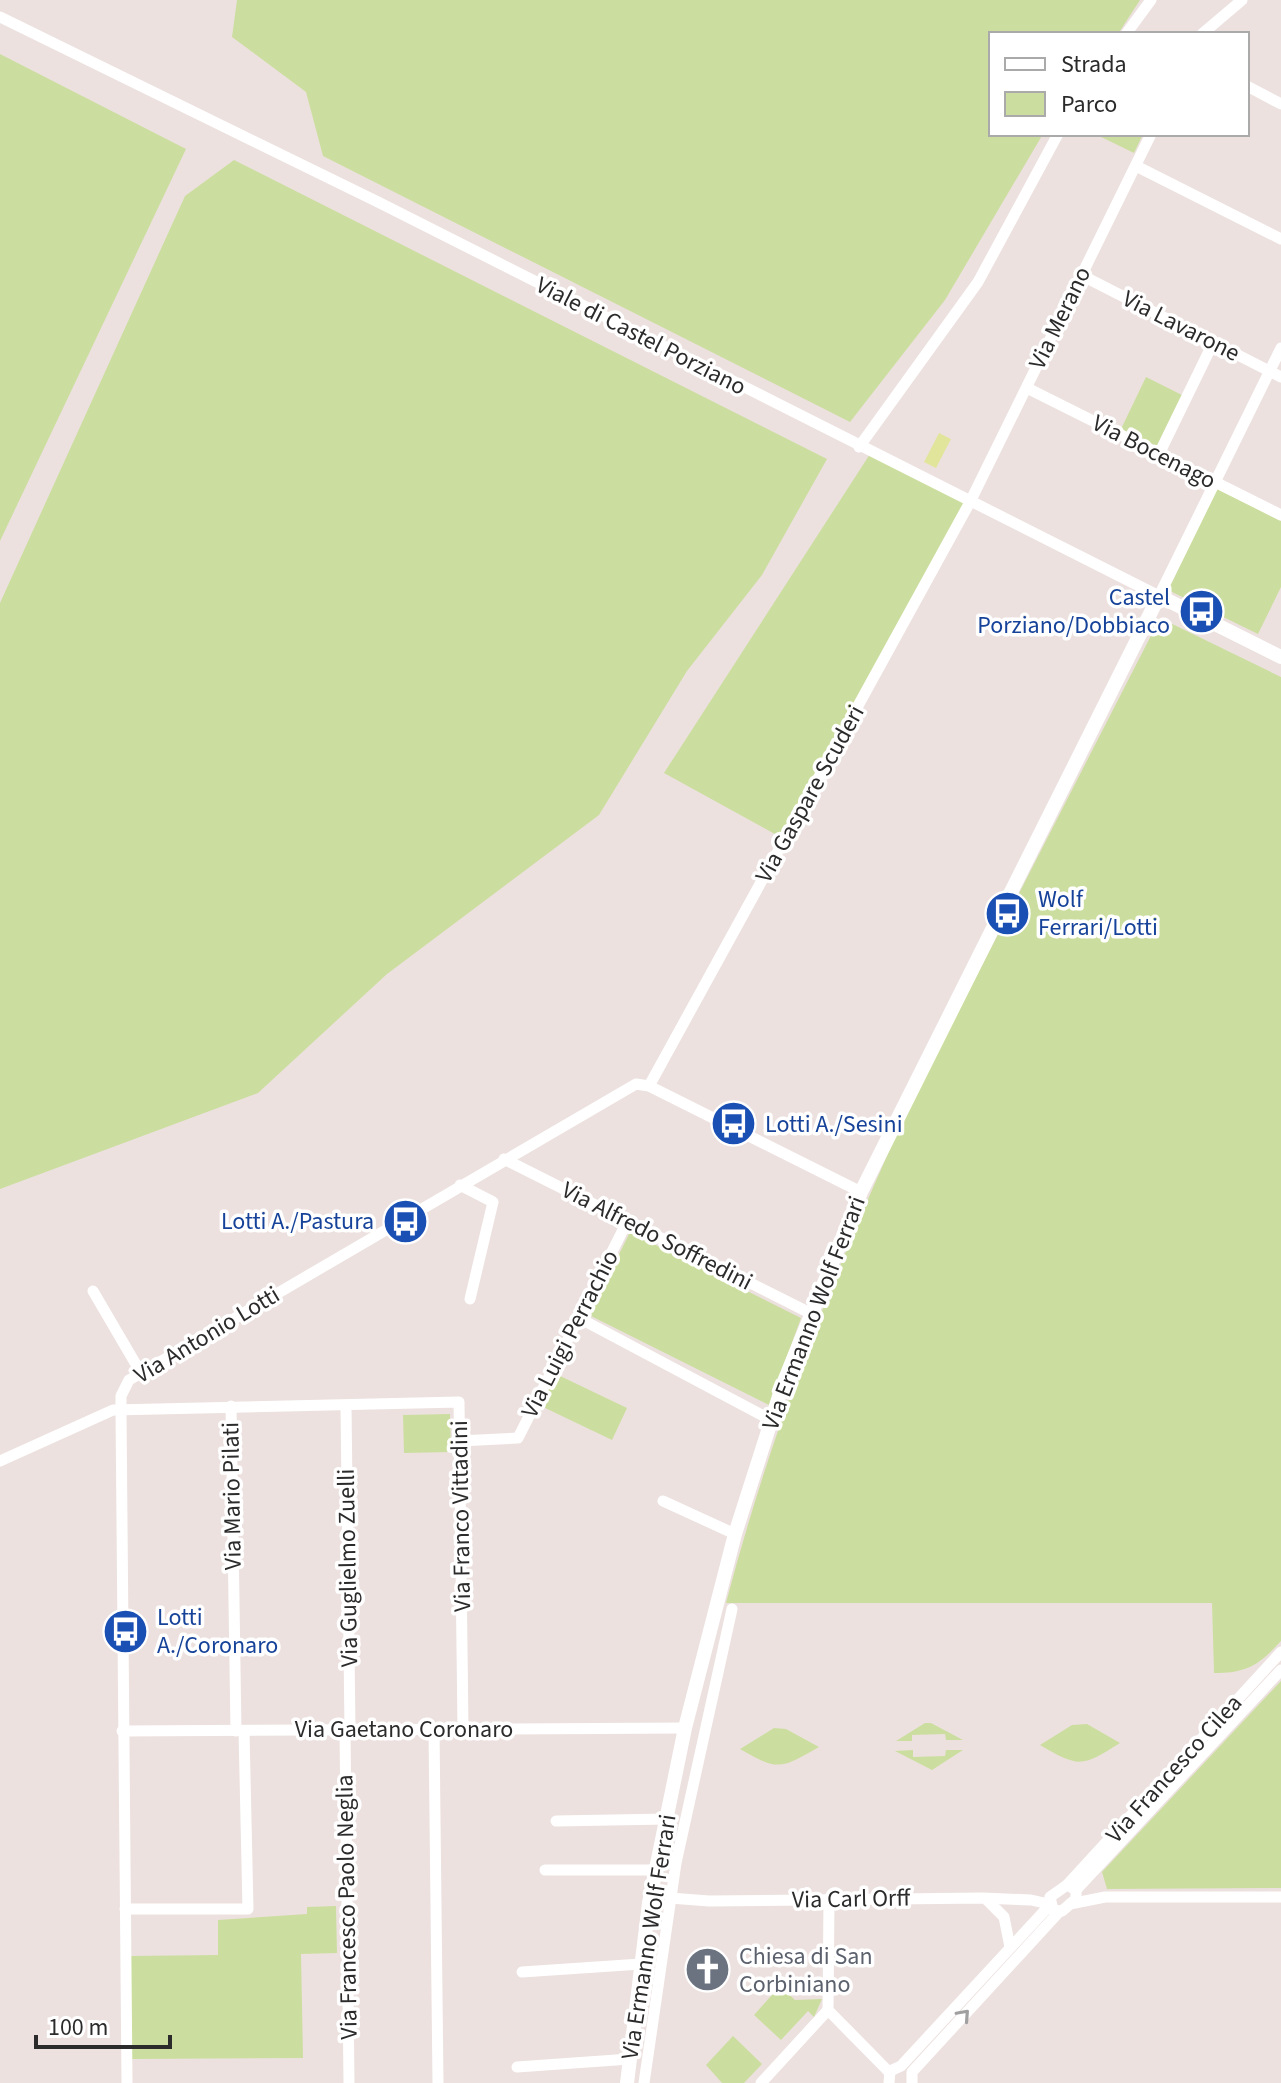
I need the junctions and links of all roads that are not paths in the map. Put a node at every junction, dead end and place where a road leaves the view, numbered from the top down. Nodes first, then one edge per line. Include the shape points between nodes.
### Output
1 (1151, 0) edge
2 (1242, 0) edge
3 (0, 17) edge
4 (1127, 32) edge
5 (1204, 32) edge
6 (1249, 87) edge
7 (1281, 104) edge
8 (1057, 136) edge
9 (1150, 136) edge
10 (1136, 166) junction
11 (1281, 239) edge
12 (1081, 275) junction
13 (1213, 343) junction
14 (1281, 348) edge
15 (1275, 374) edge
16 (1027, 388) junction
17 (859, 447) junction
18 (1159, 454) junction
19 (1214, 482) junction
20 (970, 502) junction
21 (1281, 515) edge
22 (1159, 596) junction
23 (1281, 657) edge
24 (649, 1086) junction
25 (504, 1159) junction
26 (460, 1185) junction
27 (861, 1192) junction
28 (628, 1220) junction
29 (93, 1291) dead end
30 (470, 1299) dead end
31 (810, 1313) junction
32 (577, 1317) junction
33 (141, 1373) junction
34 (231, 1406) junction
35 (346, 1406) junction
36 (121, 1410) junction
37 (771, 1420) junction
38 (459, 1441) junction
39 (0, 1461) edge
40 (663, 1501) dead end
41 (735, 1534) junction
42 (732, 1609) dead end
43 (1281, 1652) edge
44 (1281, 1671) edge
45 (685, 1728) junction
46 (434, 1729) junction
47 (463, 1729) junction
48 (348, 1730) junction
49 (122, 1731) junction
50 (240, 1731) junction
51 (667, 1819) junction
52 (556, 1821) dead end
53 (1100, 1867) junction
54 (545, 1870) dead end
55 (656, 1870) junction
56 (1073, 1889) junction
57 (1105, 1897) junction
58 (1281, 1897) edge
59 (670, 1898) junction
60 (983, 1898) junction
61 (829, 1899) junction
62 (1092, 1899) junction
63 (1052, 1904) junction
64 (1070, 1904) junction
65 (125, 1909) junction
66 (1010, 1947) junction
67 (641, 1964) junction
68 (522, 1972) dead end
69 (828, 2010) junction
70 (630, 2059) junction
71 (517, 2067) dead end
72 (898, 2076) edge
73 (127, 2083) edge
74 (349, 2083) edge
75 (438, 2083) edge
76 (627, 2083) edge
77 (644, 2083) edge
78 (761, 2083) edge

1 - 4 street
2 - 5 street
3 - 17 street, Viale di Castel Porziano
6 - 7 street
8 - 17 street via 978,282
9 - 10 street, Via Merano
10 - 11 street
10 - 12 street, Via Merano
12 - 13 street, Via Lavarone
12 - 16 street, Via Merano
13 - 15 street, Via Lavarone
13 - 18 street
14 - 15 street
15 - 19 street
16 - 18 street, Via Bocenago
16 - 20 street, Via Merano
17 - 20 street, Viale di Castel Porziano
18 - 19 street, Via Bocenago
19 - 21 street, Via Bocenago
19 - 22 street
20 - 22 street, Viale di Castel Porziano
20 - 24 street, Via Gaspare Scuderi
22 - 23 street, Viale di Castel Porziano
22 - 27 street, Via Ermanno Wolf Ferrari
24 - 25 street, Via Antonio Lotti via 636,1084 609,1097
24 - 27 street
25 - 26 street, Via Antonio Lotti
25 - 28 street, Via Alfredo Soffredini
26 - 30 street via 493,1202
26 - 33 street, Via Antonio Lotti
27 - 31 street, Via Ermanno Wolf Ferrari
28 - 31 street, Via Alfredo Soffredini
28 - 32 street, Via Luigi Perrachio
29 - 33 street
31 - 37 street, Via Ermanno Wolf Ferrari
32 - 37 street
32 - 38 street, Via Luigi Perrachio via 518,1438
33 - 36 street, Via Antonio Lotti via 124,1387
34 - 35 street, Via Franco Vittadini
34 - 36 street, Via Franco Vittadini
34 - 50 street, Via Mario Pilati
35 - 38 street, Via Franco Vittadini via 459,1402
35 - 48 street, Via Guglielmo Zuelli
36 - 39 street
36 - 49 street, Via Antonio Lotti
37 - 41 street, Via Ermanno Wolf Ferrari
38 - 47 street, Via Franco Vittadini
40 - 41 street
41 - 45 street, Via Ermanno Wolf Ferrari
42 - 59 street, Via Ermanno Wolf Ferrari
43 - 56 street, Via Francesco Cilea
44 - 53 street, Via Francesco Cilea
45 - 47 street, Via Gaetano Coronaro
45 - 51 street, Via Ermanno Wolf Ferrari
46 - 47 street, Via Gaetano Coronaro
46 - 48 street, Via Gaetano Coronaro
46 - 75 street
48 - 50 street, Via Gaetano Coronaro
48 - 74 street, Via Francesco Paolo Neglia
49 - 50 street, Via Gaetano Coronaro
49 - 65 street, Via Antonio Lotti
50 - 65 street, Via Mario Pilati via 248,1909
51 - 52 street
51 - 55 street, Via Ermanno Wolf Ferrari
53 - 56 street, Via Francesco Cilea
53 - 57 street via 1095,1885
54 - 55 street
55 - 67 street, Via Ermanno Wolf Ferrari
56 - 62 street
56 - 63 street, Via Francesco Cilea
56 - 64 street, Via Francesco Cilea
57 - 58 street
57 - 62 street
59 - 61 street, Via Carl Orff
59 - 77 street, Via Ermanno Wolf Ferrari
60 - 61 street, Via Carl Orff
60 - 63 street, Via Carl Orff
60 - 66 street via 998,1906
61 - 69 street
62 - 64 street
63 - 64 street, Via Francesco Cilea
63 - 66 street, Via Francesco Cilea
72 -> 63 street, Via Francesco Cilea
65 - 73 street, Via Antonio Lotti
66 - 72 street, Via Francesco Cilea
67 - 68 street
67 - 70 street, Via Ermanno Wolf Ferrari
69 - 72 street
69 - 78 street
70 - 71 street
70 - 76 street, Via Ermanno Wolf Ferrari

